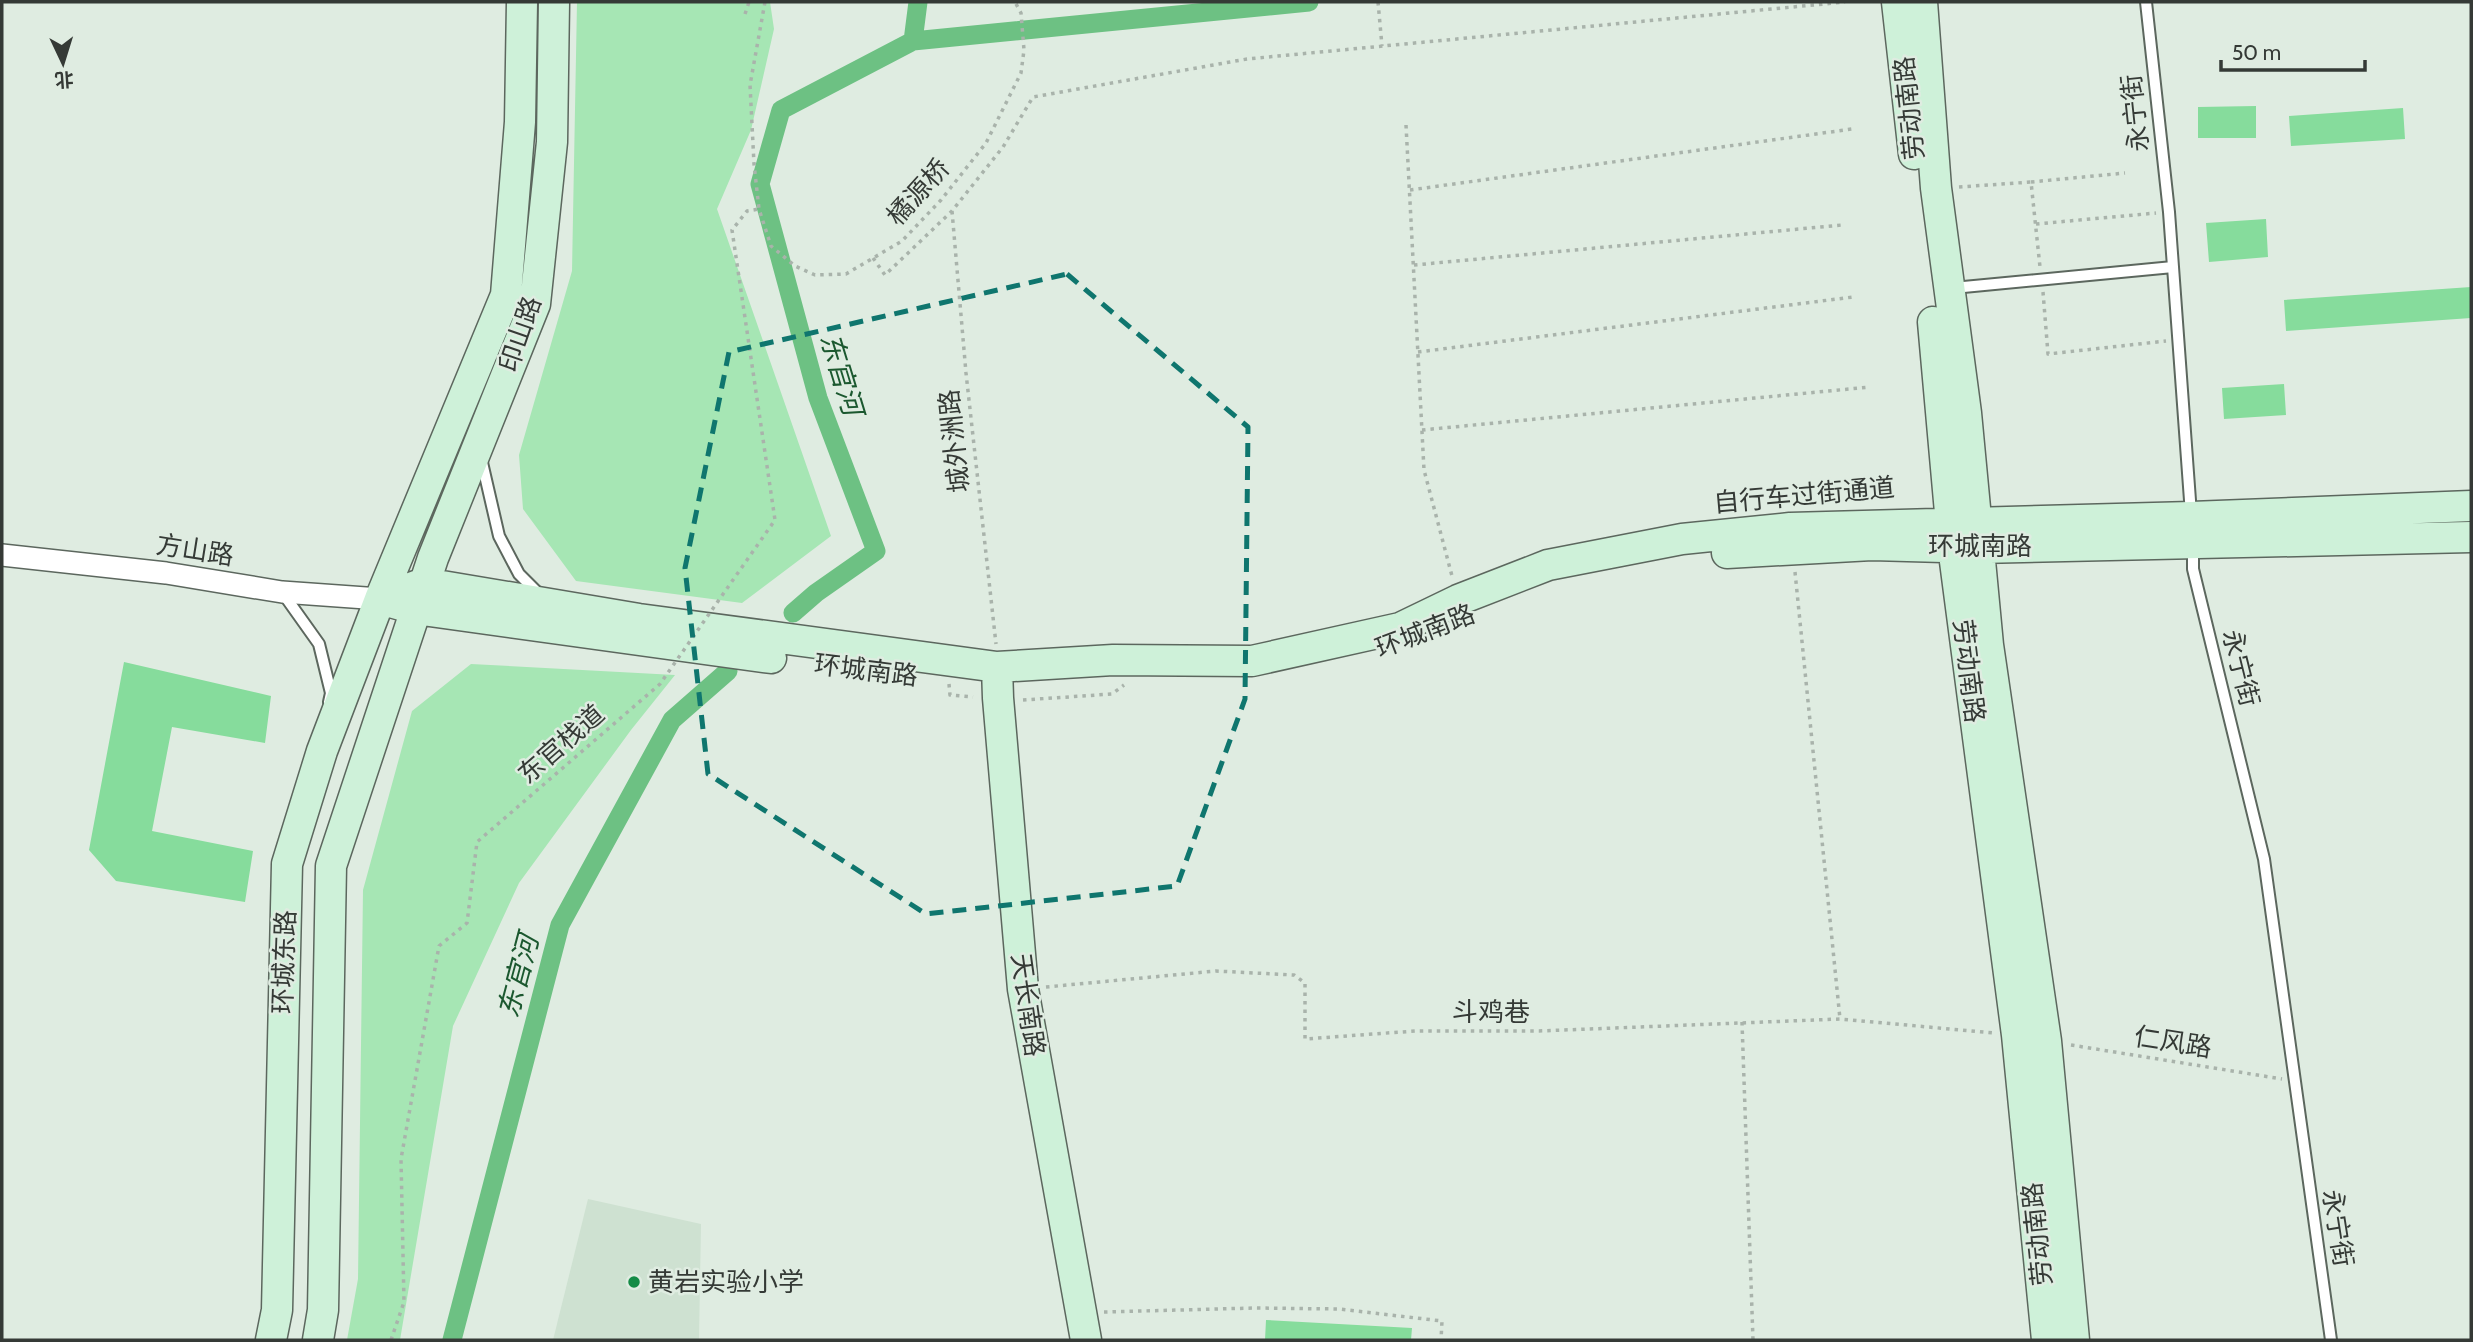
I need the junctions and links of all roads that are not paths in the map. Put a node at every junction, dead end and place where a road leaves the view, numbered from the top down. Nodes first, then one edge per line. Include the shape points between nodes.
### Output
1 (522, 2) edge
2 (554, 2) edge
3 (2146, 2) edge
4 (1910, 7) edge
5 (2173, 267) junction
6 (1948, 289) junction
7 (478, 446) junction
8 (2471, 506) edge
9 (2192, 530) junction
10 (1965, 535) junction
11 (2471, 537) edge
12 (2, 555) edge
13 (282, 592) junction
14 (419, 596) junction
15 (380, 599) junction
16 (552, 605) junction
17 (997, 675) junction
18 (322, 751) junction
19 (2031, 1038) junction
20 (1084, 1327) edge
21 (271, 1340) edge
22 (318, 1340) edge
23 (2047, 1340) edge
24 (2074, 1340) edge
25 (2331, 1340) edge

1 - 15 main road, 印山路 via 520,122 506,295
2 - 7 main road, 印山路 via 552,142 535,304
3 - 5 lane, 永宁街
4 - 6 main road, 劳动南路
4 - 10 main road, 劳动南路 via 1936,344
5 - 6 lane
5 - 9 lane, 永宁街
6 - 10 main road, 劳动南路 via 1966,413
7 - 14 main road, 印山路
7 - 16 lane via 499,536 519,575
8 - 9 main road
9 - 10 main road, 环城南路
9 - 11 main road, 环城南路
9 - 25 lane, 永宁街 via 2193,569 2264,859
10 - 17 main road, 环城南路 via 1668,559 1554,585 1462,615 1402,645 1253,682
10 - 17 main road via 1790,528 1682,539 1548,565 1400,628 1252,661 1113,660
10 - 19 main road, 劳动南路
12 - 13 street, 方山路 via 166,573
13 - 15 street, 方山路
13 - 18 lane via 319,644 331,693
14 - 15 main road, 环城南路
14 - 16 main road
14 - 17 main road, 环城南路 via 629,640 949,680
14 - 22 main road, 环城东路 via 331,866 323,1310
15 - 18 main road, 环城东路
16 - 17 main road via 949,662
17 - 20 main road, 天长南路 via 1023,989
18 - 21 main road, 环城东路 via 287,864 277,1310
19 - 23 main road, 劳动南路
19 - 24 main road, 劳动南路

